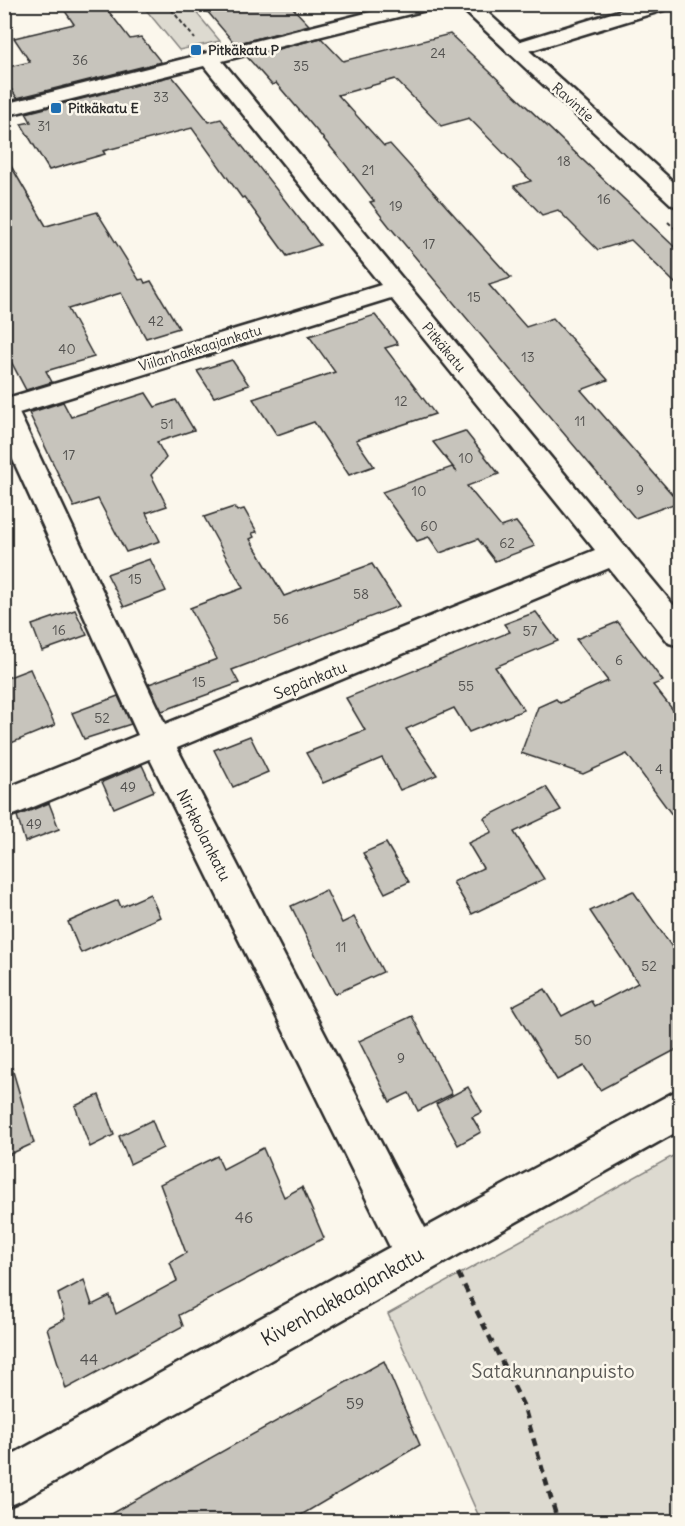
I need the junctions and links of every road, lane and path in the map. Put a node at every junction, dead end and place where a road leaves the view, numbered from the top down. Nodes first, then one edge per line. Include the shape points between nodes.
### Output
1 (167, 4) edge
2 (427, 4) edge
3 (466, 4) edge
4 (663, 4) edge
5 (515, 49) junction
6 (203, 50) junction
7 (4, 110) edge
8 (681, 200) edge
9 (396, 288) junction
10 (4, 409) edge
11 (615, 555) junction
12 (681, 633) edge
13 (158, 743) junction
14 (4, 804) edge
15 (681, 1109) edge
16 (429, 1248) junction
17 (4, 1485) edge
18 (558, 1521) edge

1 - 6 path
2 - 6 street
3 - 5 street, Ravintie
4 - 5 street
5 - 8 street, Ravintie
6 - 7 street
6 - 9 street, Pitkäkatu
9 - 10 street, Viilanhakkaajankatu
9 - 11 street, Pitkäkatu
10 - 13 street, Nirkkolankatu
11 - 12 street, Pitkäkatu
11 - 13 street, Sepänkatu
13 - 14 street, Sepänkatu
13 - 16 street, Nirkkolankatu
15 - 16 street, Kivenhakkaajankatu
16 - 17 street, Kivenhakkaajankatu
16 - 18 path via 524,1407

